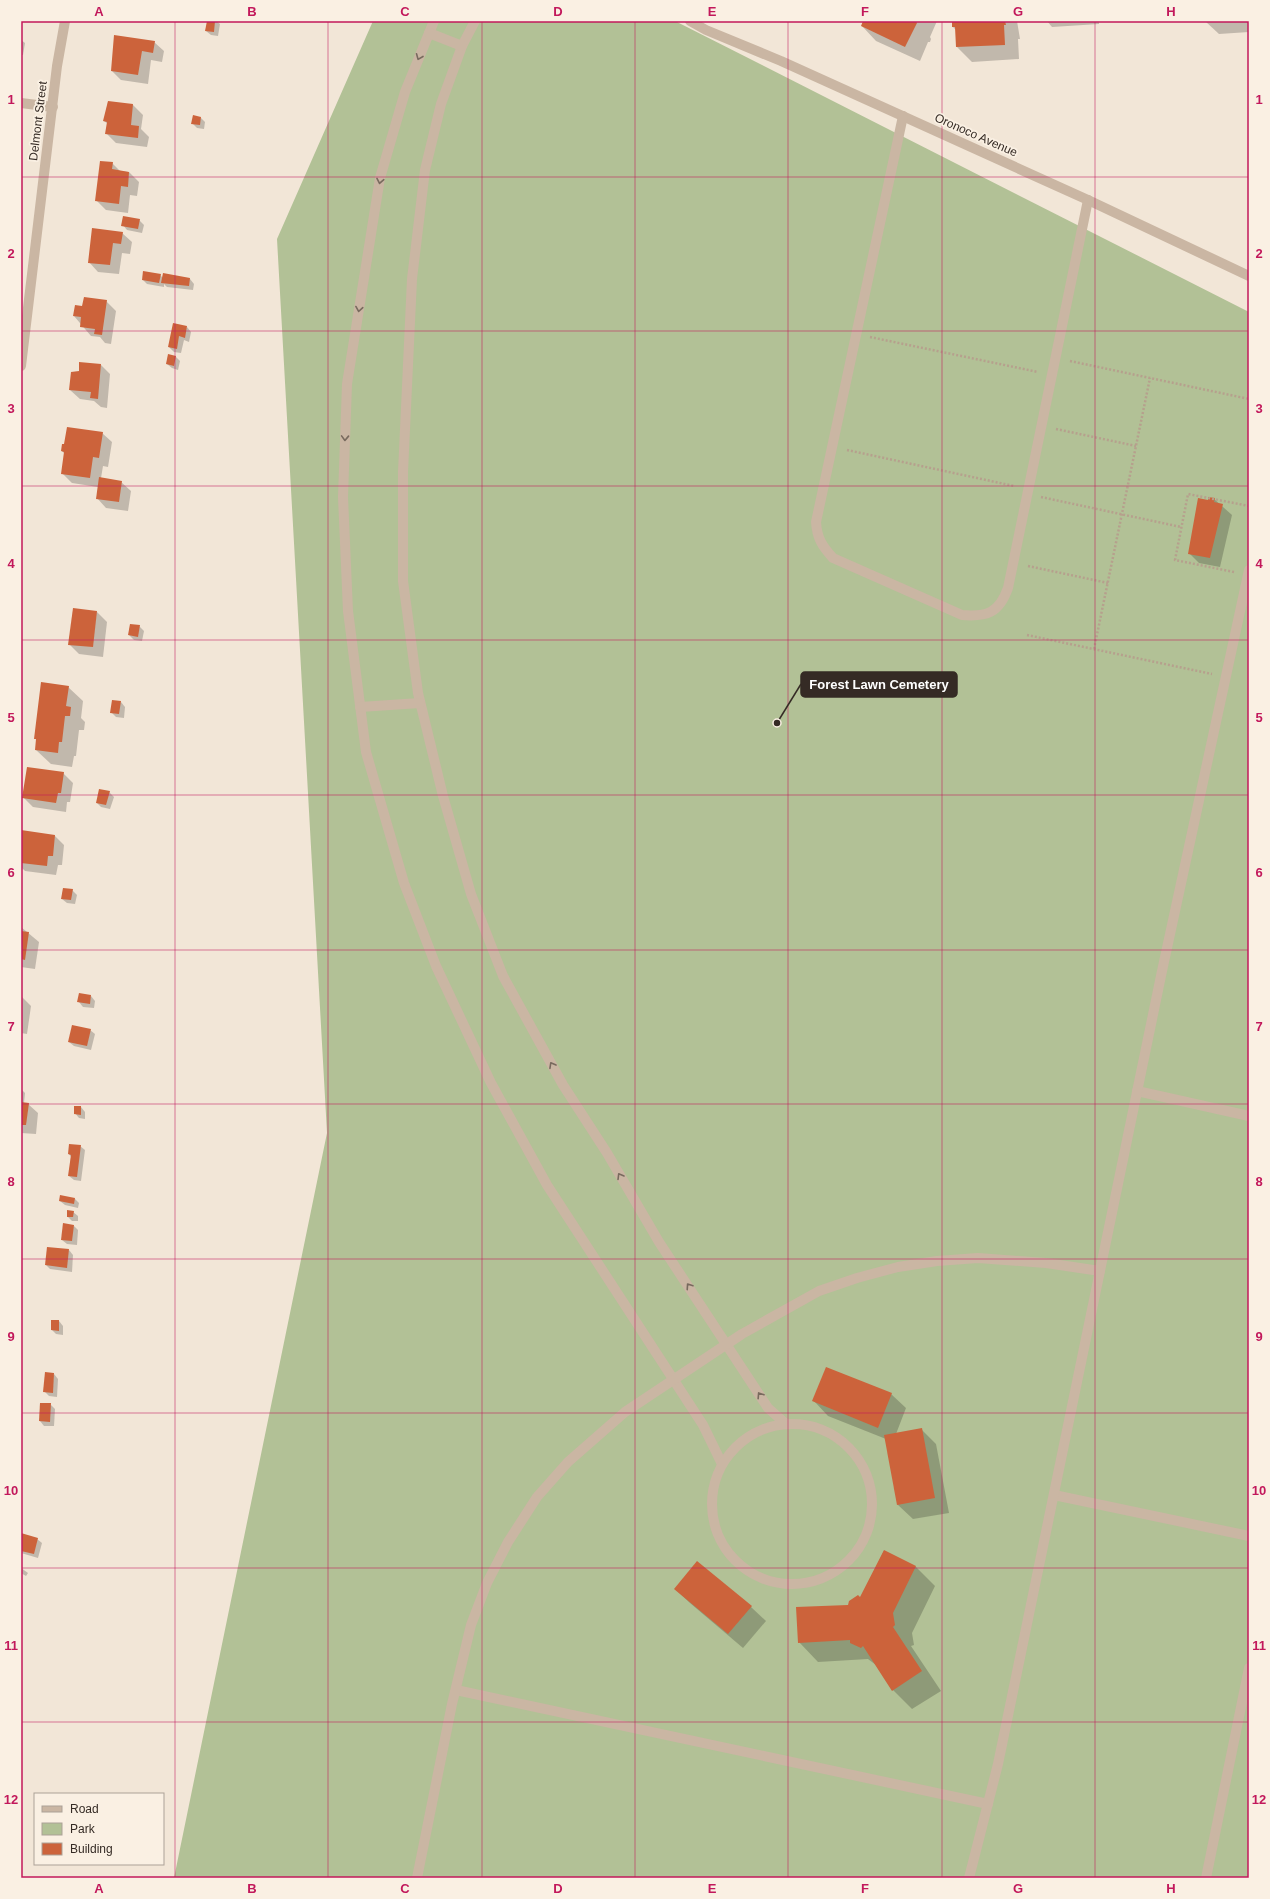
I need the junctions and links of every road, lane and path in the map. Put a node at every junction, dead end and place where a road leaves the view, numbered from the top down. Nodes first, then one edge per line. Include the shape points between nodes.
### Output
1 (65, 21) edge
2 (434, 21) edge
3 (475, 21) edge
4 (690, 21) edge
5 (429, 33) junction
6 (462, 46) junction
7 (21, 104) edge
8 (53, 107) junction
9 (903, 116) junction
10 (1088, 200) junction
11 (1249, 276) edge
12 (856, 334) junction
13 (1055, 358) junction
14 (21, 366) edge
15 (1052, 376) junction
16 (1150, 378) junction
17 (1249, 399) edge
18 (1041, 426) junction
19 (1136, 446) junction
20 (832, 447) junction
21 (1028, 492) junction
22 (1249, 506) edge
23 (1121, 514) junction
24 (1181, 527) junction
25 (1013, 563) junction
26 (1248, 572) edge
27 (1108, 583) junction
28 (1027, 635) dead end
29 (1094, 649) junction
30 (1226, 677) junction
31 (420, 703) junction
32 (360, 707) junction
33 (1138, 1091) junction
34 (1249, 1116) edge
35 (1100, 1271) junction
36 (727, 1344) junction
37 (675, 1379) junction
38 (786, 1424) junction
39 (722, 1464) junction
40 (1054, 1495) junction
41 (1249, 1536) edge
42 (1249, 1668) edge
43 (456, 1690) junction
44 (988, 1804) junction
45 (417, 1878) edge
46 (969, 1878) edge
47 (1206, 1878) edge

1 - 8 street, Delmont Street
2 - 5 street
3 - 6 street
4 - 9 street, Oronoco Avenue
5 - 6 street
5 -> 32 street via 405,92 380,178 347,384 343,497 348,611
6 - 31 street via 441,104 425,170 412,279 403,472 403,581
7 - 8 street
8 - 14 street, Delmont Street
9 - 10 street, Oronoco Avenue
9 - 12 street
10 - 11 street, Oronoco Avenue
10 - 13 street
12 - 15 path
12 - 20 street
13 - 15 street
13 - 16 path
15 - 18 street
16 - 17 path
16 - 19 path
18 - 19 path
18 - 21 street
19 - 23 path
20 - 21 path
20 - 25 street via 816,522 817,535 822,547 833,558 962,615 977,616 993,612 1003,602
21 - 23 path
21 - 25 street
22 - 24 path via 1188,494
23 - 24 path
23 - 27 path
24 - 26 path via 1175,560
25 - 27 path
26 - 30 street
27 - 29 path
28 - 29 path
29 - 30 path
30 - 33 street
31 - 32 street
36 -> 31 street via 659,1242 563,1085 504,976 471,894
32 - 37 street via 366,752 404,883 436,966 490,1083 547,1184
33 - 34 street
33 - 35 street
35 - 36 street via 1046,1262 978,1258 898,1267 819,1292
35 - 40 street
36 - 37 street
38 -> 36 street via 768,1408
37 - 39 street via 703,1424
37 - 43 street via 625,1412 568,1462 537,1497 508,1542 487,1583 471,1625
38 - 39 street via 766,1428 749,1436 734,1448
38 - 39 street via 809,1426 831,1434 850,1449 864,1468 872,1491 872,1514 866,1537 853,1557 835,1573 814,1582 790,1585 767,1581 746,1570 728,1554 717,1533 712,1510 714,1486
40 - 41 street
40 - 44 street
42 - 47 street
43 - 44 street
43 - 45 street
44 - 46 street

